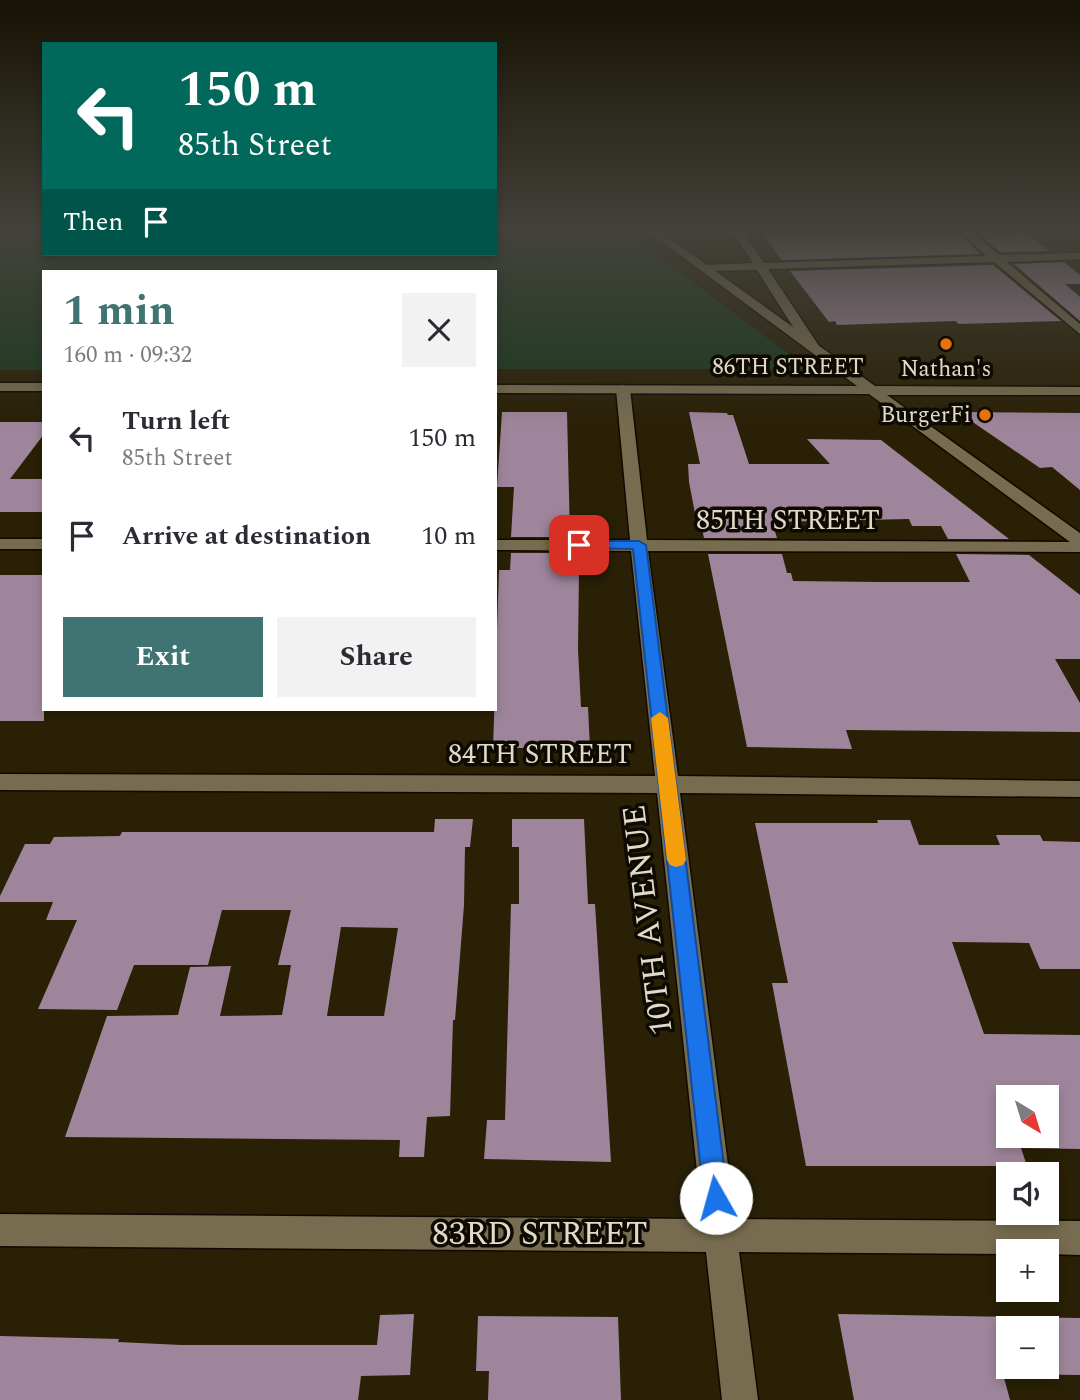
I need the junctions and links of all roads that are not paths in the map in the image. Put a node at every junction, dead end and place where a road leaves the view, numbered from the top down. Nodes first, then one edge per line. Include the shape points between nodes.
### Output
1 (745, 297) edge
2 (781, 297) edge
3 (1042, 297) edge
4 (1080, 330) edge
5 (812, 346) junction
6 (0, 387) edge
7 (42, 387) edge
8 (497, 388) edge
9 (623, 389) junction
10 (869, 390) junction
11 (1080, 391) edge
12 (1080, 541) edge
13 (0, 544) edge
14 (42, 544) edge
15 (497, 545) edge
16 (639, 545) junction
17 (1080, 547) edge
18 (0, 782) edge
19 (667, 784) junction
20 (1080, 789) edge
21 (0, 1230) edge
22 (721, 1235) junction
23 (1080, 1238) edge
24 (740, 1400) edge

1 - 5 street
2 - 5 street
3 - 4 street
5 - 10 street
6 - 7 street
8 - 9 street, 86TH STREET
9 - 10 street, 86TH STREET
9 - 16 street, 10TH AVENUE
10 - 11 street, 86TH STREET
10 - 12 street
13 - 14 street
15 - 16 street, 85TH STREET
16 - 17 street, 85TH STREET
16 - 19 street, 10TH AVENUE
18 - 19 street, 84TH STREET
19 - 20 street, 84TH STREET
19 - 22 street, 10TH AVENUE
21 - 22 street, 83RD STREET
22 - 23 street, 83RD STREET
22 - 24 street, 10TH AVENUE

